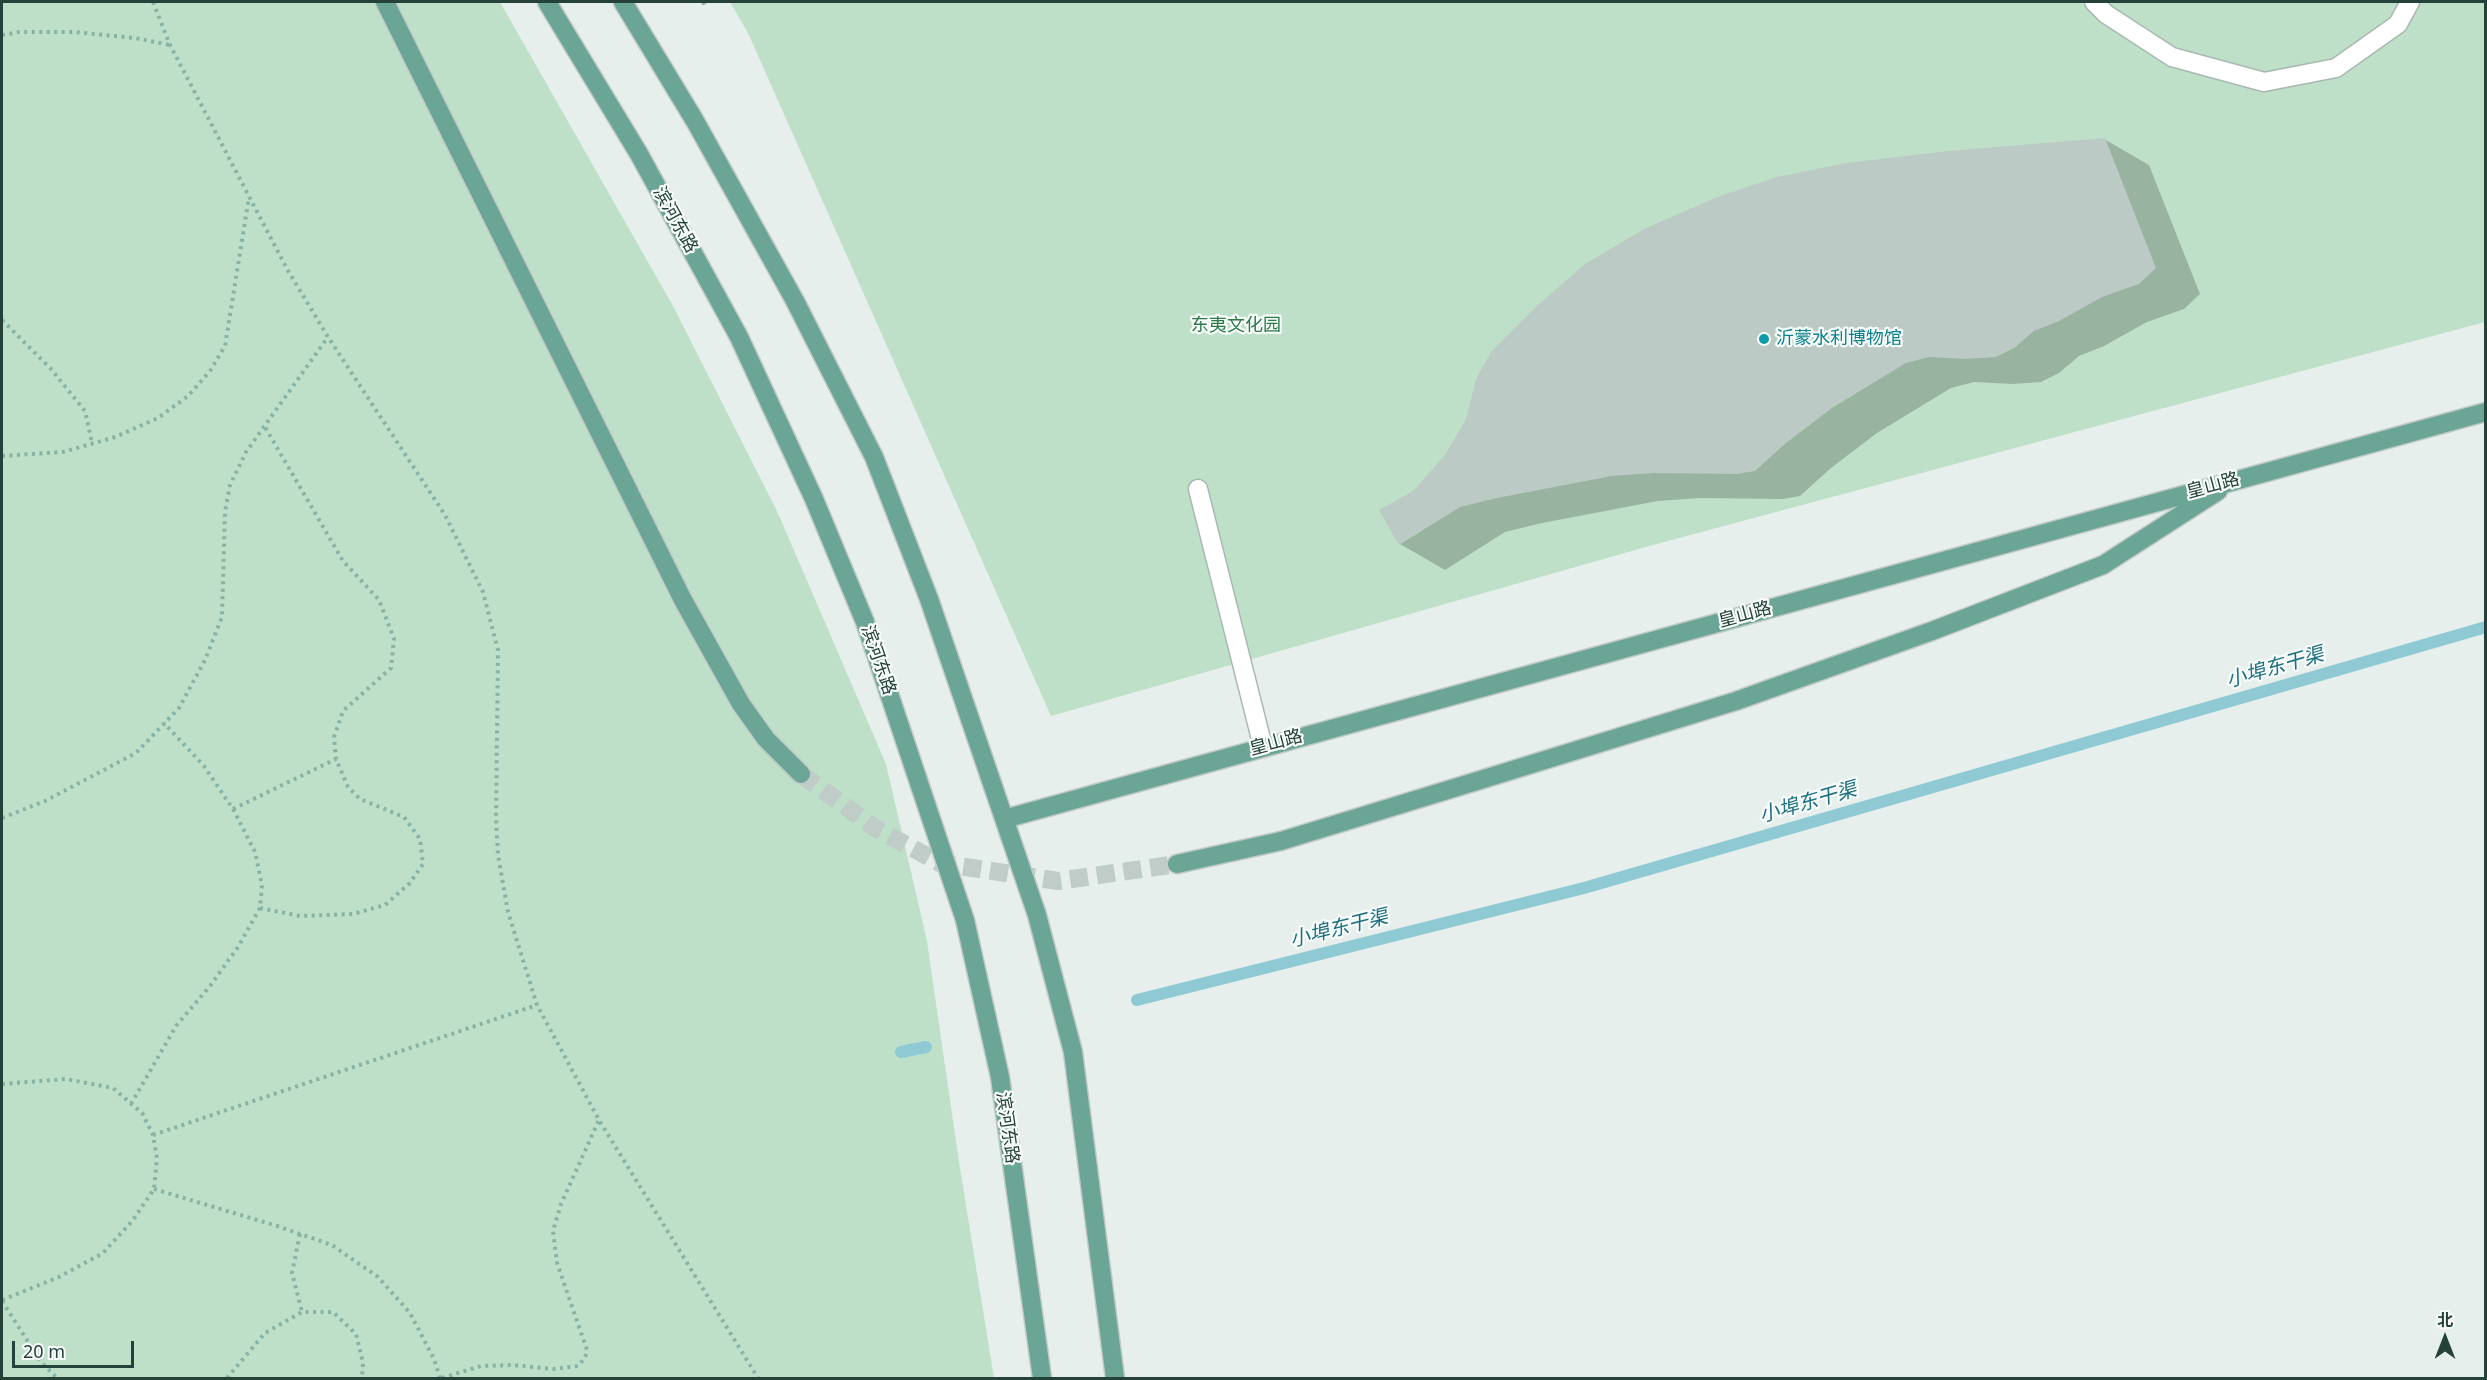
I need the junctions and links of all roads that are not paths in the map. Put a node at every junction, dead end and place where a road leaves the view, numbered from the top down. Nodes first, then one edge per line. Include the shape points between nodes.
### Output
1 (386, 2) edge
2 (547, 2) edge
3 (623, 2) edge
4 (2094, 2) edge
5 (2410, 2) edge
6 (2486, 412) edge
7 (2233, 481) junction
8 (1198, 489) dead end
9 (1263, 747) junction
10 (801, 774) tunnel mouth
11 (1004, 819) junction
12 (1177, 864) tunnel mouth
13 (1042, 1378) edge
14 (1115, 1378) edge

1 - 10 main road via 683,600 741,704 766,739
2 - 13 main road, 滨河东路 via 639,154 739,337 814,499 865,622 965,920 1000,1077
3 - 11 main road via 695,121 795,301 874,457 929,599
4 - 5 lane via 2172,57 2264,82 2336,68 2398,24
6 - 7 main road, 皇山路
7 - 9 main road, 皇山路
7 - 12 main road via 2103,565 1932,632 1736,701 1478,781 1281,841
8 - 9 lane
9 - 11 main road, 皇山路
11 - 14 main road via 1037,915 1073,1052

